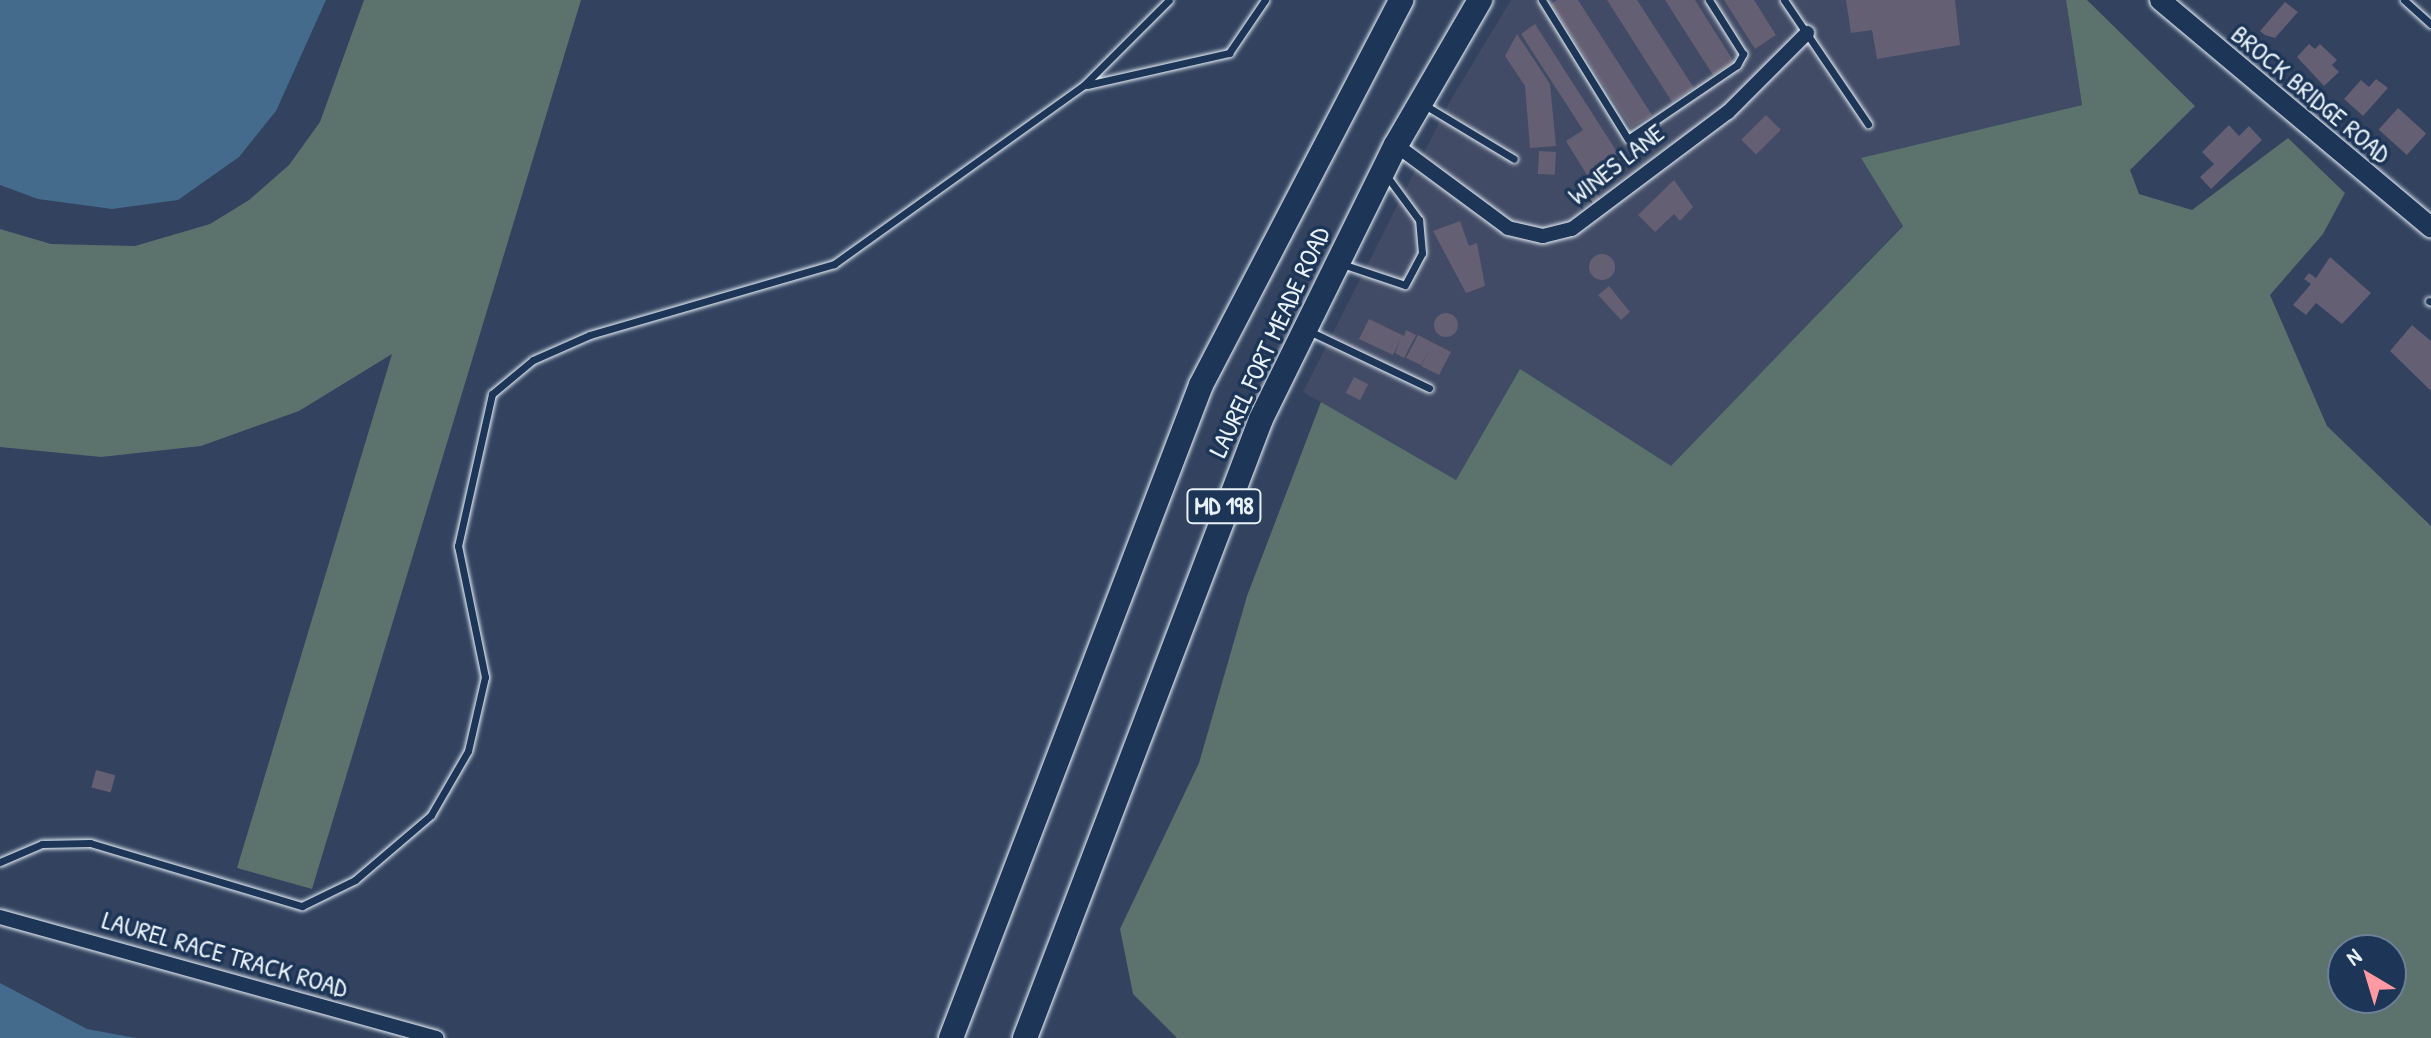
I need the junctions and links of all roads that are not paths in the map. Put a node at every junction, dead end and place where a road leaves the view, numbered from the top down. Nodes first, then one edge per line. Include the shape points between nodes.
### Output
1 (1169, 0) edge
2 (1265, 0) edge
3 (1401, 0) edge
4 (1480, 0) edge
5 (1542, 0) edge
6 (1709, 0) edge
7 (1784, 0) edge
8 (2160, 0) edge
9 (2404, 0) edge
10 (2431, 24) edge
11 (1807, 33) junction
12 (1084, 85) junction
13 (1421, 103) junction
14 (1868, 124) dead end
15 (1396, 145) junction
16 (1514, 159) dead end
17 (1383, 171) junction
18 (2431, 227) edge
19 (1336, 262) junction
20 (1304, 328) junction
21 (1429, 388) dead end
22 (0, 862) edge
23 (0, 917) edge
24 (437, 1038) edge
25 (951, 1038) edge
26 (1025, 1038) edge

1 - 12 lane
2 - 12 lane via 1229,53
3 - 25 main road, LAUREL FORT MEADE ROAD / MD 198 via 1201,385
4 - 13 main road, LAUREL FORT MEADE ROAD / MD 198
5 - 6 lane via 1628,139 1737,65 1743,54
7 - 11 lane
8 - 18 street, BROCK BRIDGE ROAD
9 - 10 lane
11 - 14 lane
11 - 15 street, WINES LANE via 1728,112 1572,229 1543,236 1508,228
12 - 22 lane via 834,264 590,335 533,360 492,394 458,546 485,677 468,751 431,815 355,880 302,906 90,843 42,844
13 - 15 main road, LAUREL FORT MEADE ROAD / MD 198
13 - 16 lane
15 - 17 main road, LAUREL FORT MEADE ROAD / MD 198
17 - 19 main road, LAUREL FORT MEADE ROAD / MD 198
17 - 19 lane via 1419,220 1422,253 1405,285
19 - 20 main road, LAUREL FORT MEADE ROAD / MD 198
20 - 21 lane
20 - 26 main road, LAUREL FORT MEADE ROAD / MD 198 via 1211,538
23 - 24 street, LAUREL RACE TRACK ROAD

